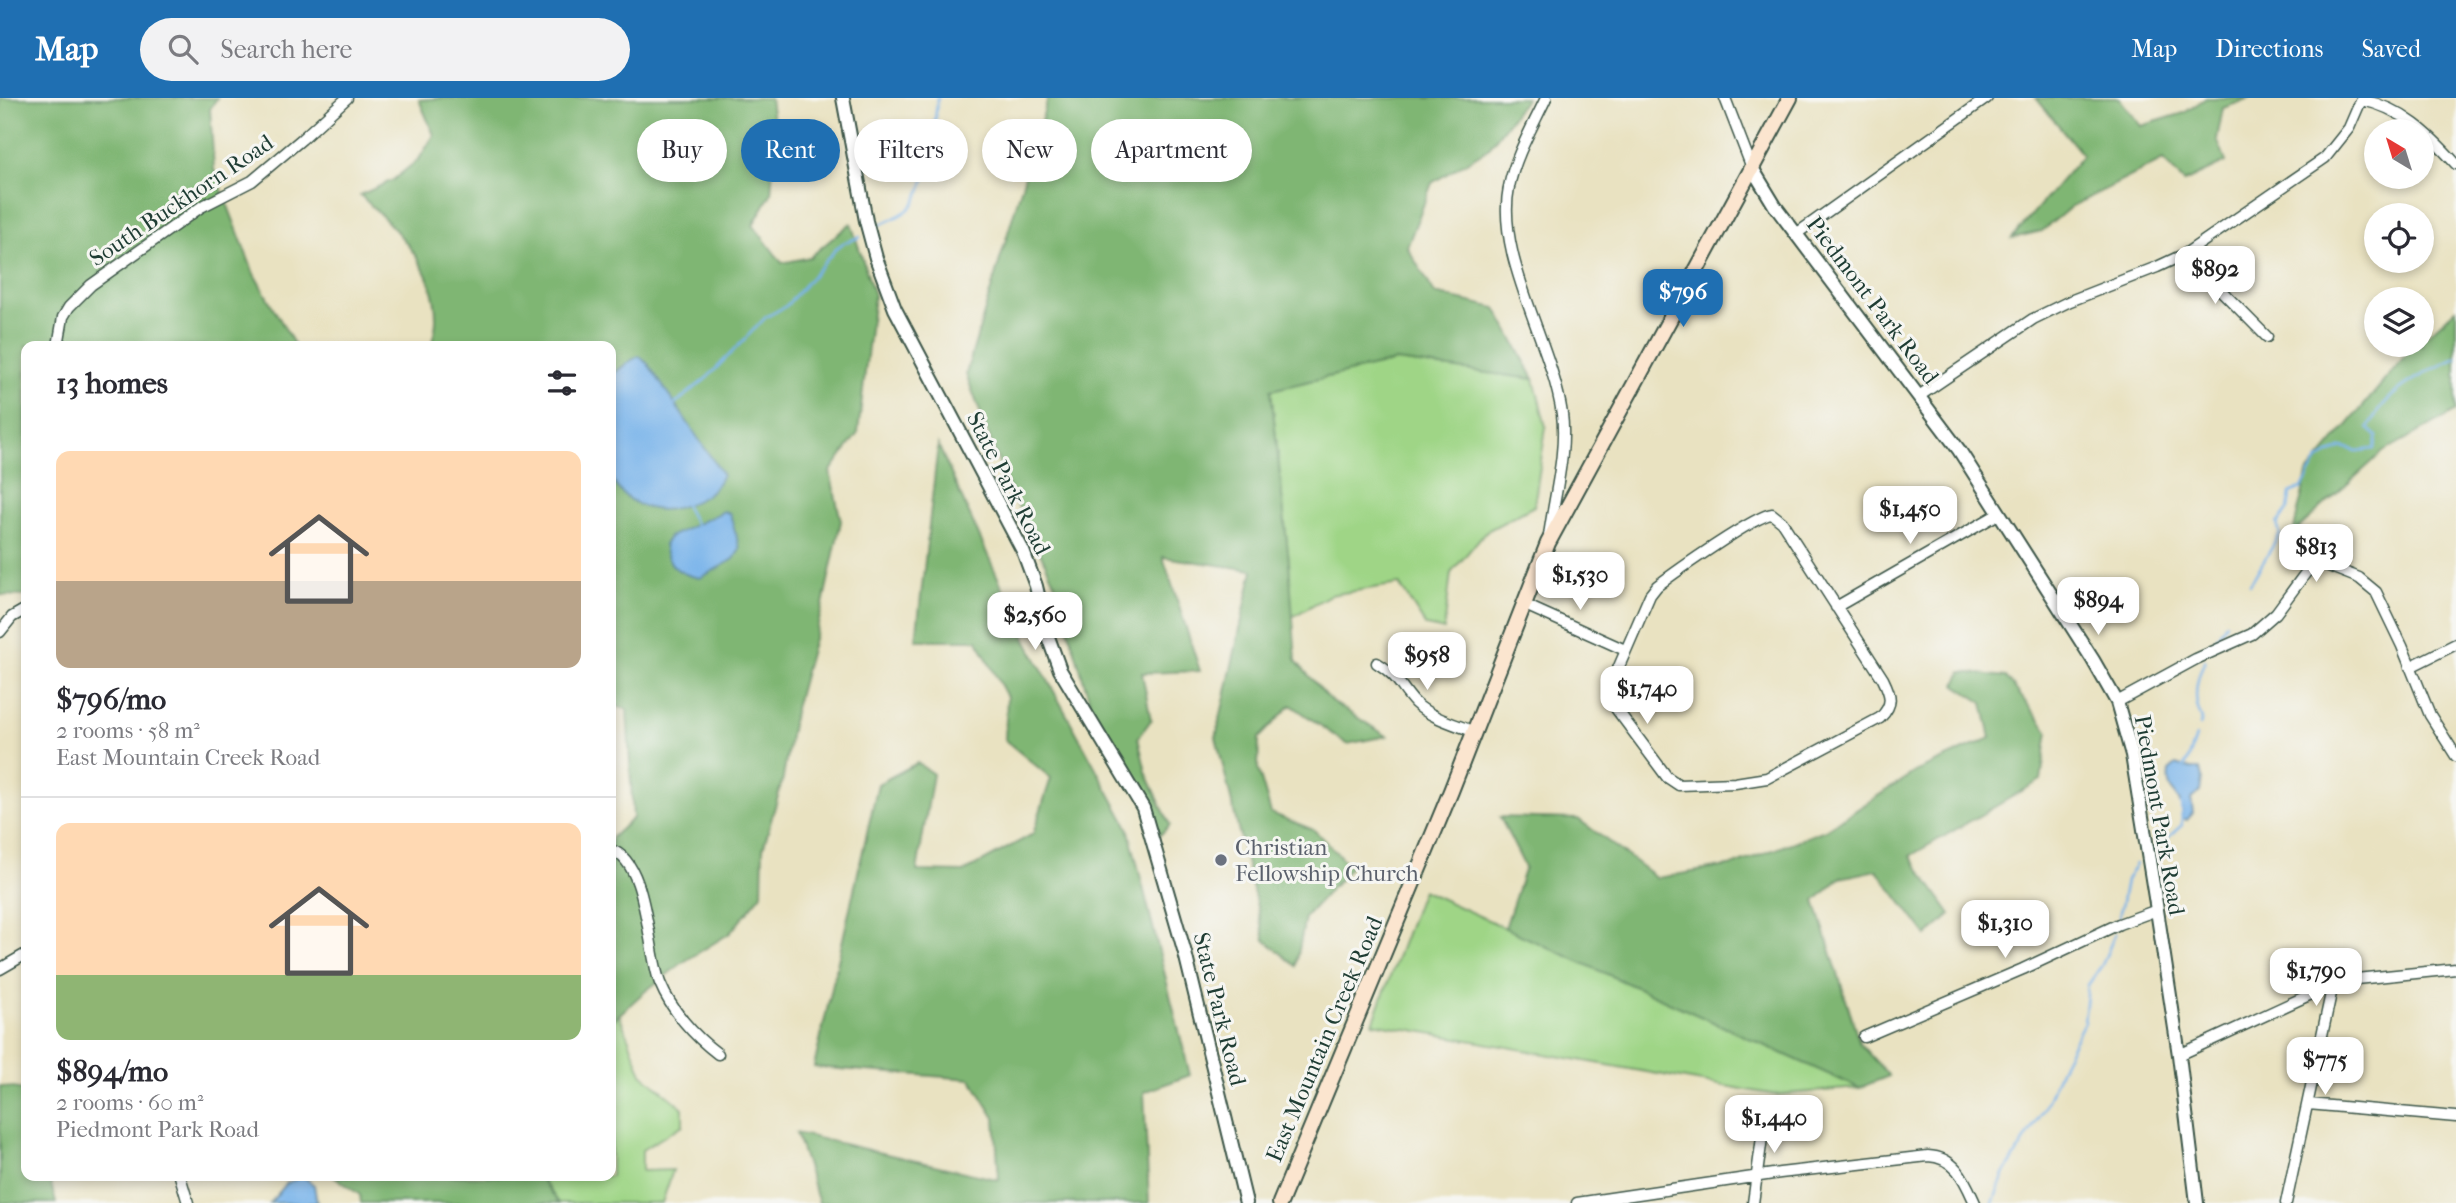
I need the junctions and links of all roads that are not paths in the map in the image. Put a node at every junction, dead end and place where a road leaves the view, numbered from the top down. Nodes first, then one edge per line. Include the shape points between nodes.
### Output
1 (347, 98) edge
2 (843, 98) edge
3 (1546, 98) edge
4 (1725, 98) edge
5 (1790, 98) edge
6 (1987, 98) edge
7 (2362, 99) edge
8 (2456, 164) edge
9 (1752, 168) junction
10 (1796, 234) junction
11 (2185, 254) junction
12 (2267, 337) dead end
13 (58, 341) edge
14 (1919, 396) junction
15 (2000, 513) junction
16 (1548, 543) junction
17 (1523, 604) junction
18 (1836, 607) junction
19 (21, 612) edge
20 (0, 632) edge
21 (2456, 644) edge
22 (1625, 650) junction
23 (1377, 663) dead end
24 (2410, 667) junction
25 (2117, 702) junction
26 (1475, 732) junction
27 (2456, 756) edge
28 (616, 852) edge
29 (2157, 910) junction
30 (21, 957) edge
31 (0, 969) edge
32 (2456, 969) edge
33 (2333, 984) junction
34 (1864, 1037) dead end
35 (718, 1054) dead end
36 (2179, 1055) junction
37 (2308, 1104) junction
38 (1764, 1106) dead end
39 (2456, 1117) edge
40 (1755, 1178) junction
41 (181, 1181) edge
42 (188, 1203) edge
43 (1246, 1203) edge
44 (1280, 1203) edge
45 (1577, 1203) edge
46 (1752, 1203) edge
47 (1975, 1203) edge
48 (2197, 1203) edge
49 (2287, 1203) edge

1 - 13 street, South Buckhorn Road via 252,181 201,207 91,285 63,317
2 - 43 street, State Park Road via 866,221 895,309 1023,551 1060,670 1143,808 1185,953
3 - 16 street via 1513,172 1507,222 1562,416 1562,452
4 - 9 street
5 - 9 main road, East Mountain Creek Road
6 - 10 street
7 - 8 street via 2403,115
7 - 11 street via 2349,128 2325,158
9 - 10 street, Piedmont Park Road
9 - 16 main road, East Mountain Creek Road
10 - 14 street, Piedmont Park Road
11 - 12 street
11 - 14 street via 2033,318
14 - 15 street, Piedmont Park Road
15 - 18 street
15 - 25 street, Piedmont Park Road
16 - 17 main road, East Mountain Creek Road
17 - 22 street
17 - 26 main road, East Mountain Creek Road
18 - 22 street via 1782,522 1768,514 1657,586
18 - 22 street via 1883,679 1891,698 1889,707 1880,718 1758,780 1684,787 1671,781 1610,699
19 - 20 street
21 - 24 street
23 - 26 street via 1393,673 1429,713
24 - 25 street via 2376,592 2359,578 2321,563 2311,567 2276,613 2252,634
24 - 27 street via 2430,715
25 - 29 street, Piedmont Park Road via 2132,755
26 - 44 main road, East Mountain Creek Road
28 - 35 street via 632,868 663,991 683,1020
29 - 34 street
29 - 36 street, Piedmont Park Road
30 - 31 street
32 - 33 street
33 - 36 street
33 - 37 street
36 - 48 street, Piedmont Park Road
37 - 39 street
37 - 49 street
38 - 40 street
40 - 45 street
40 - 46 street
40 - 47 street via 1934,1157 1958,1171
41 - 42 street

